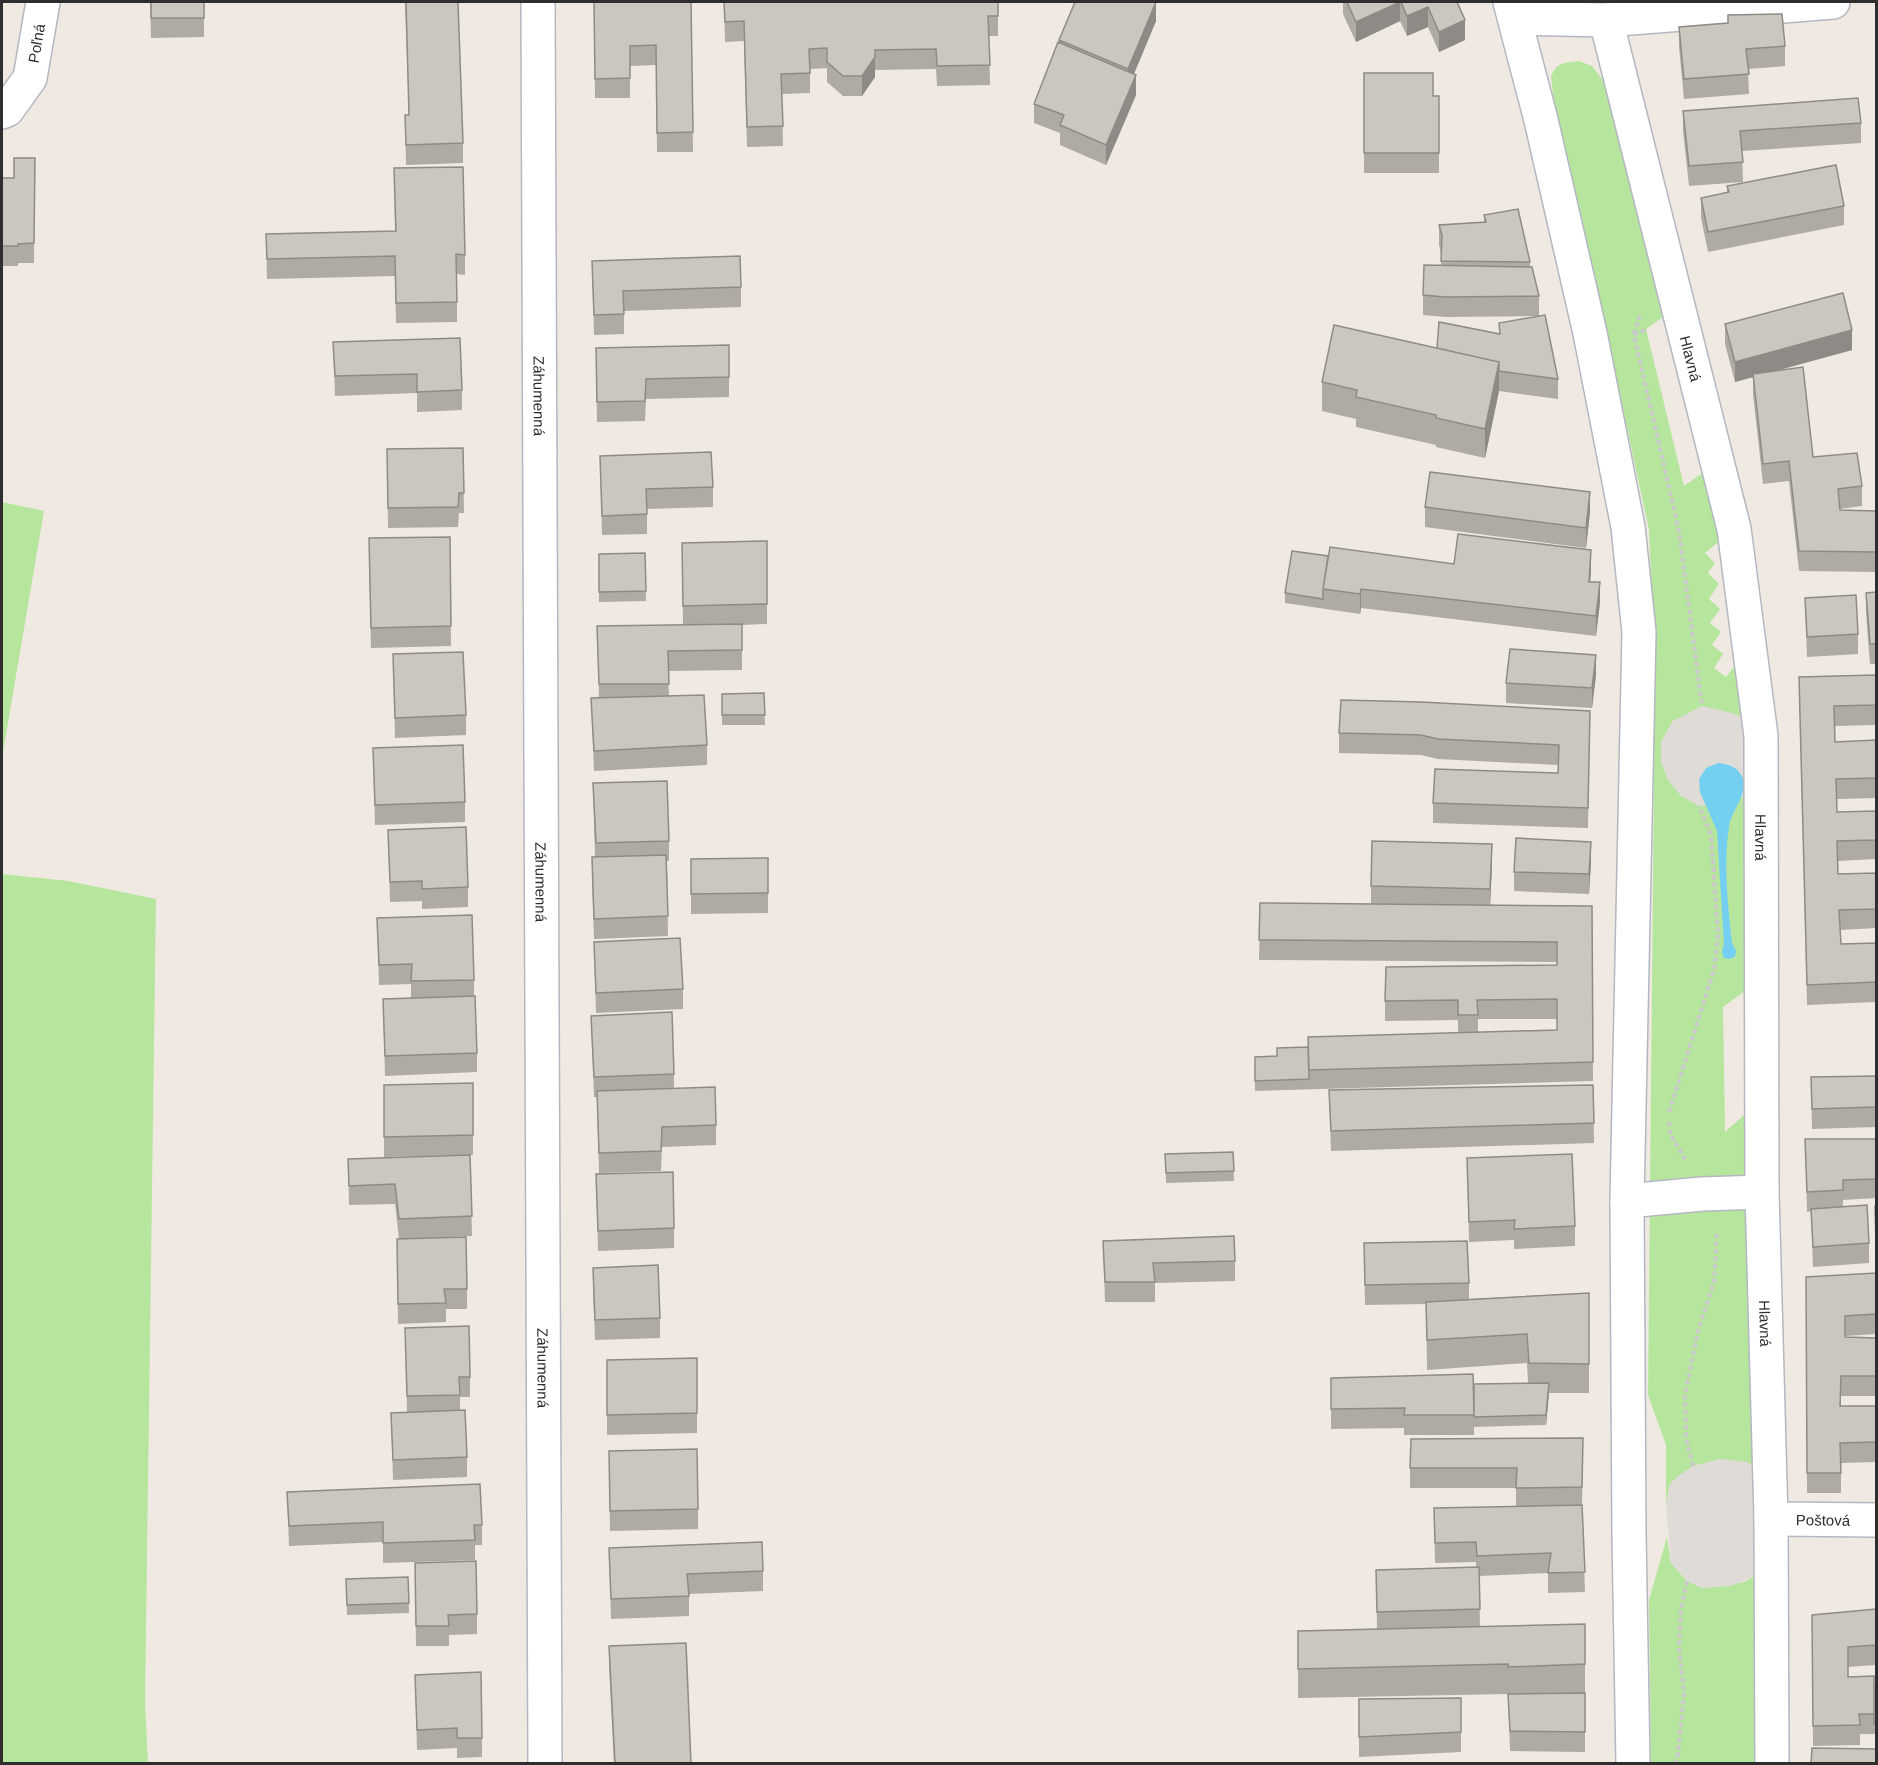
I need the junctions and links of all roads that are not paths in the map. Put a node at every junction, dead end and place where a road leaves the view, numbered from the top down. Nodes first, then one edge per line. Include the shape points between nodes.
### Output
1 (43, 2) edge
2 (538, 2) edge
3 (1833, 2) edge
4 (1512, 10) edge
5 (1606, 20) junction
6 (2, 112) edge
7 (1762, 1192) junction
8 (1627, 1201) junction
9 (1771, 1519) junction
10 (1876, 1520) edge
11 (545, 1764) edge
12 (1633, 1764) edge
13 (1772, 1764) edge

1 - 6 street, Poľná via 30,78
2 - 11 street, Záhumenná
3 - 5 street
4 - 5 street
4 - 8 street via 1590,333 1628,527 1639,632
5 - 7 street, Hlavná via 1734,529 1761,736
7 - 8 street
7 - 9 street, Hlavná
8 - 12 street
9 - 10 street, Poštová
9 - 13 street, Hlavná

